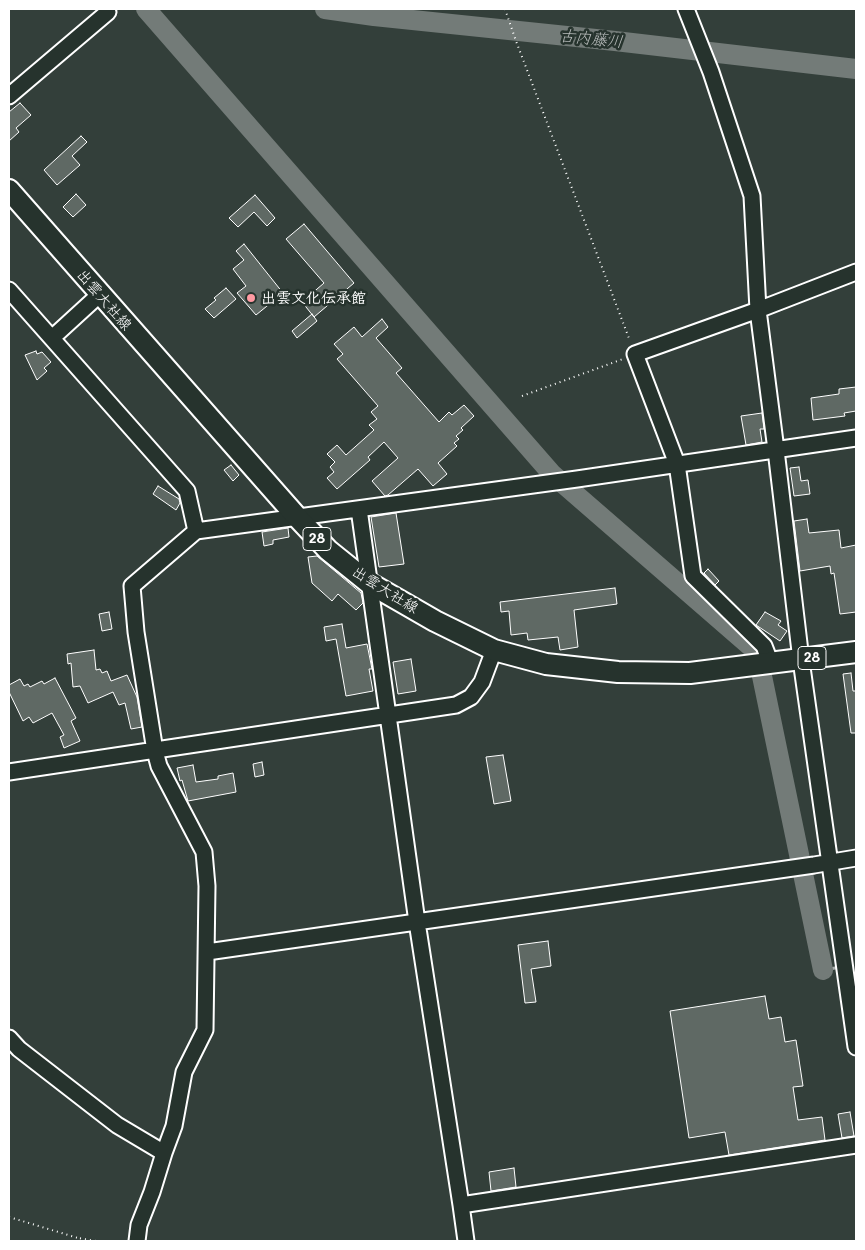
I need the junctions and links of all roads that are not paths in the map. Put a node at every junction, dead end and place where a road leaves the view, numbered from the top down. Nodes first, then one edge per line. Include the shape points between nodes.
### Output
1 (686, 9) edge
2 (108, 12) dead end
3 (9, 96) edge
4 (9, 190) edge
5 (856, 272) edge
6 (9, 290) edge
7 (99, 295) junction
8 (758, 310) junction
9 (52, 338) junction
10 (856, 438) edge
11 (776, 450) junction
12 (677, 464) junction
13 (359, 509) junction
14 (296, 517) junction
15 (196, 532) junction
16 (369, 583) junction
17 (494, 650) junction
18 (856, 652) edge
19 (801, 660) junction
20 (769, 664) junction
21 (388, 716) junction
22 (155, 751) junction
23 (9, 772) edge
24 (856, 858) edge
25 (831, 861) junction
26 (417, 922) junction
27 (207, 952) junction
28 (9, 1038) edge
29 (856, 1047) edge
30 (856, 1145) edge
31 (164, 1153) junction
32 (461, 1205) junction
33 (137, 1241) edge
34 (466, 1241) edge

1 - 8 street via 711,72 752,196
2 - 3 street
4 - 7 main road, 出雲大社線 / 28
5 - 8 street
6 - 9 street
7 - 9 street
7 - 14 main road, 出雲大社線 / 28
8 - 11 street
8 - 12 street via 635,354
9 - 15 street via 187,491
10 - 11 street
11 - 12 street
11 - 19 street
12 - 13 street
12 - 20 street via 693,576 764,646
13 - 14 street
13 - 16 street
14 - 15 street
14 - 16 main road, 出雲大社線 / 28 via 328,550
15 - 22 street via 132,586
16 - 17 main road, 出雲大社線 / 28
16 - 21 street
17 - 20 main road, 出雲大社線 / 28 via 546,664 618,672 690,673
17 - 21 street via 482,682 471,697 456,705
18 - 19 main road, 出雲大社線 / 28
19 - 20 main road, 出雲大社線 / 28
19 - 25 street
21 - 22 street
21 - 26 street
22 - 23 street
22 - 27 street via 159,766 204,852
24 - 25 street
25 - 26 street
25 - 29 street
26 - 27 street
26 - 32 street
27 - 31 street via 206,1030 184,1072 174,1126
28 - 31 street via 117,1124
30 - 32 street
31 - 33 street via 139,1224
32 - 34 street

